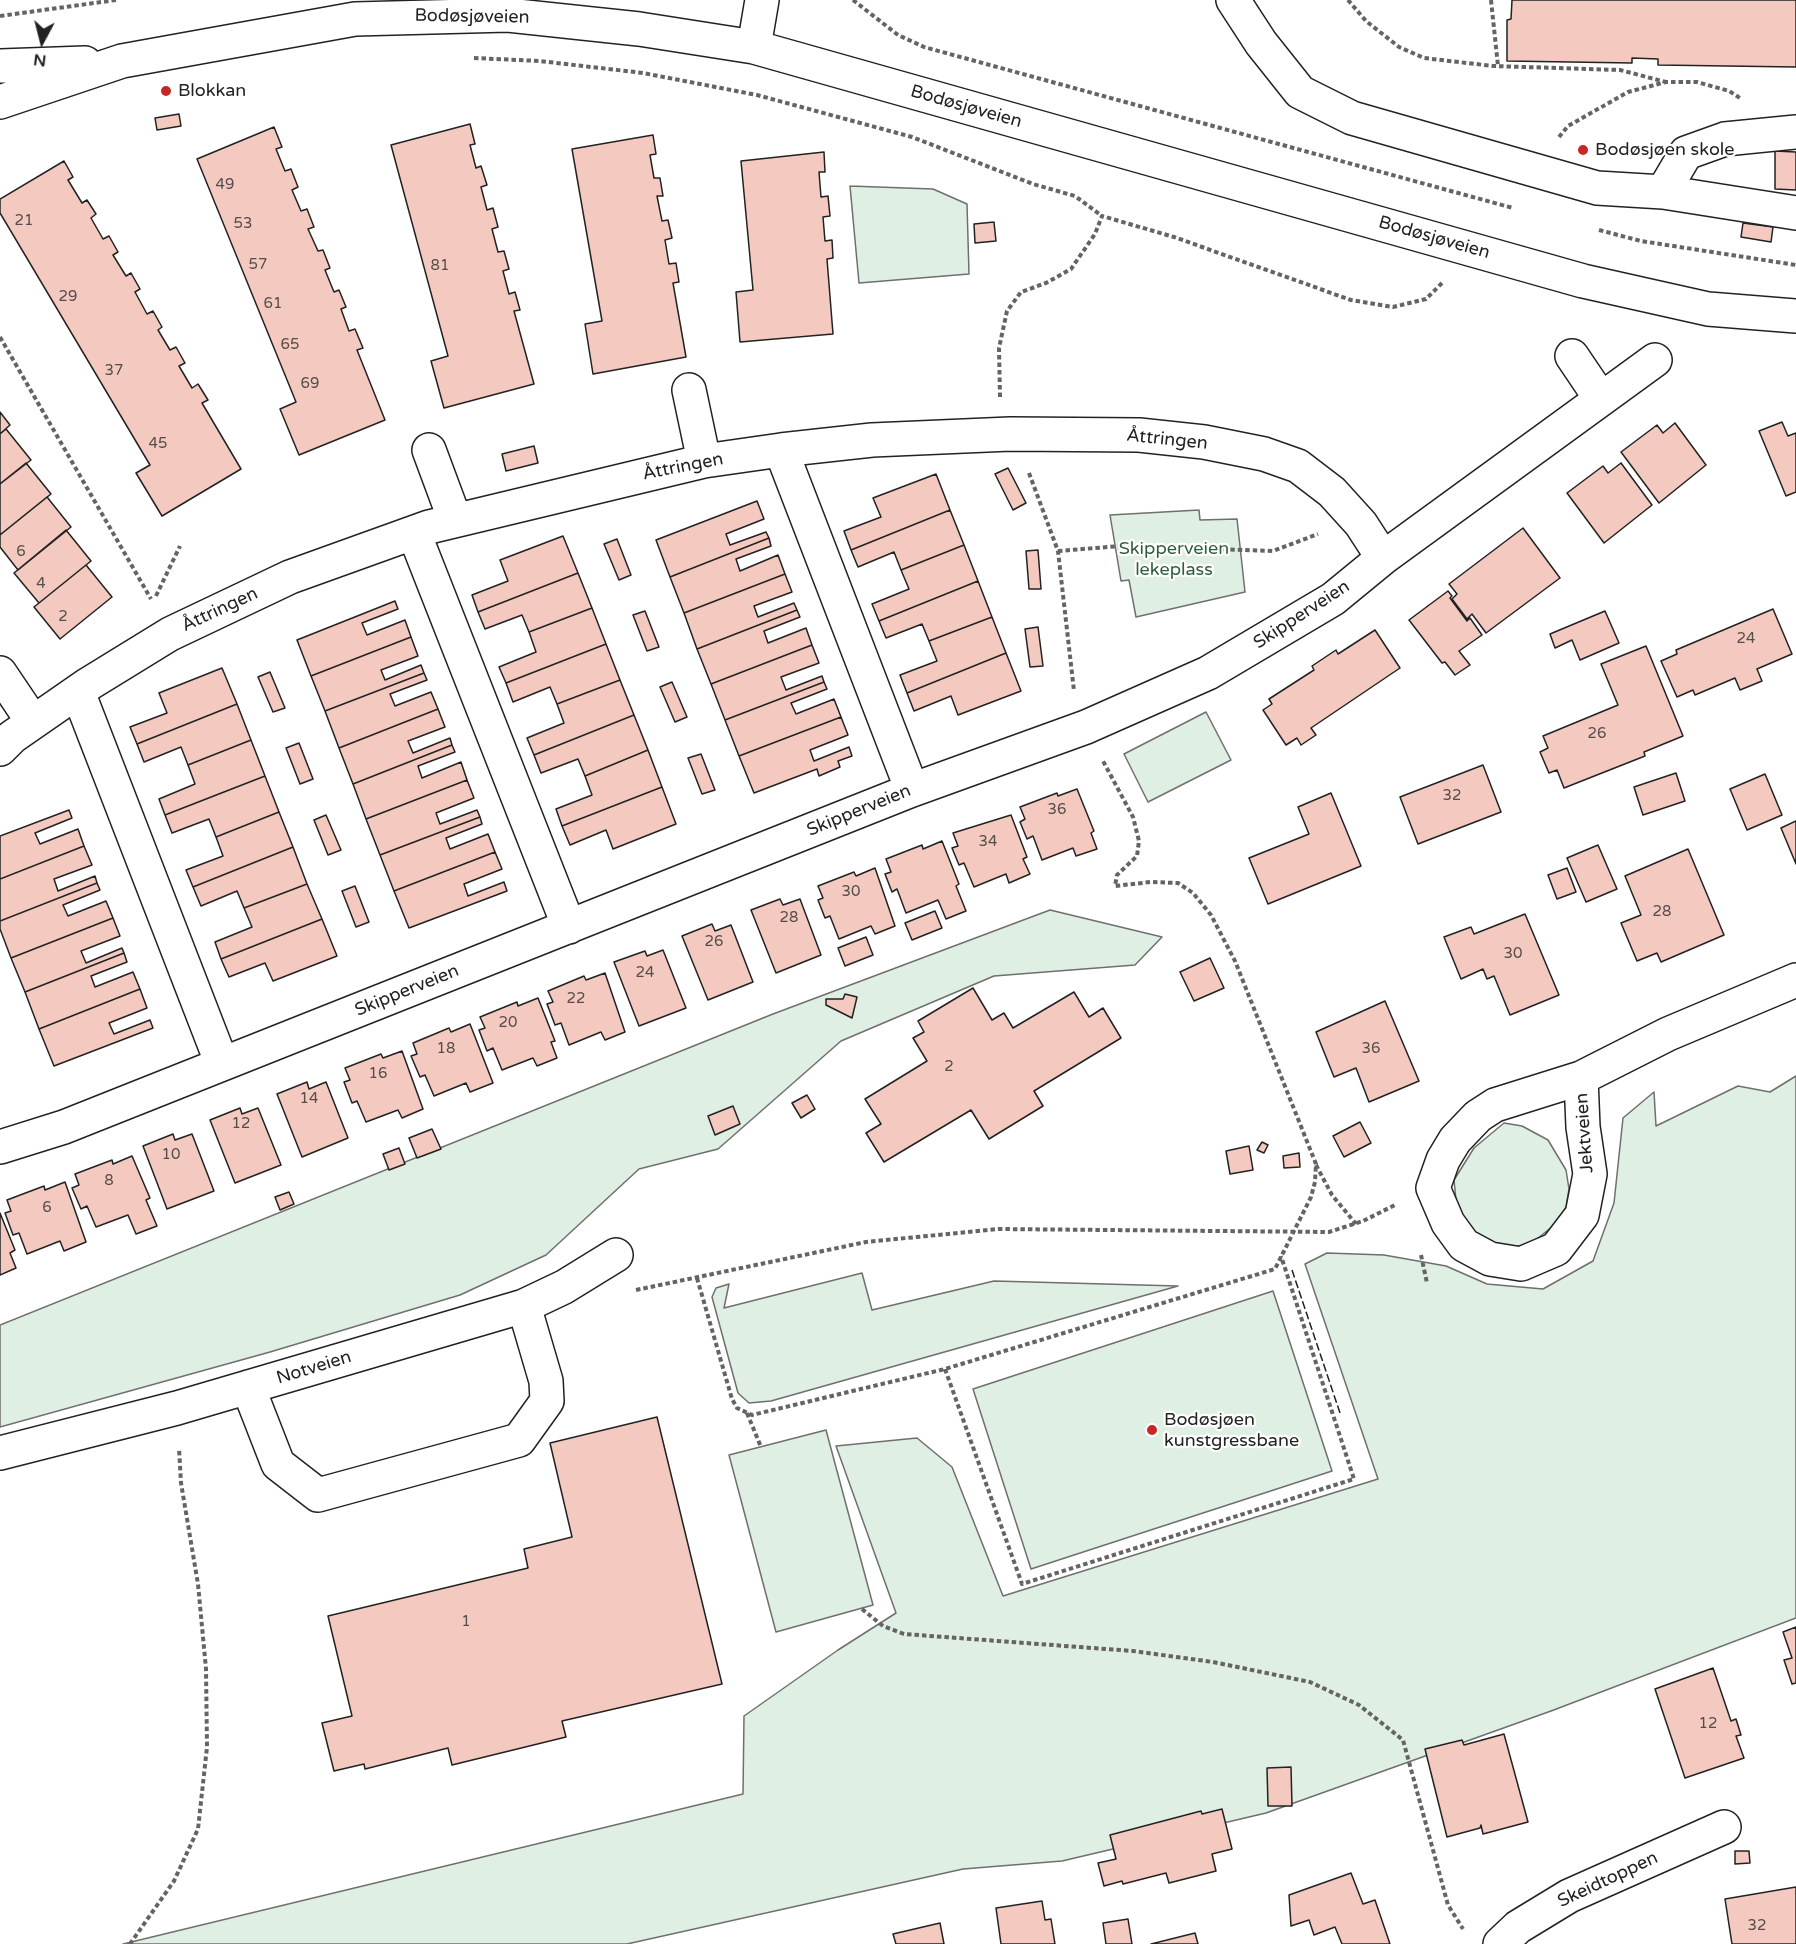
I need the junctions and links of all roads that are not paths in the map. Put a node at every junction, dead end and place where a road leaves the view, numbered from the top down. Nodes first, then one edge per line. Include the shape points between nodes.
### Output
1 (762, 0) edge
2 (1233, 0) edge
3 (754, 47) junction
4 (122, 61) junction
5 (0, 66) edge
6 (0, 102) edge
7 (1796, 132) edge
8 (1663, 192) junction
9 (1796, 213) edge
10 (1796, 316) edge
11 (1572, 356) dead end
12 (1655, 360) dead end
13 (689, 390) dead end
14 (1601, 399) junction
15 (429, 450) dead end
16 (782, 450) junction
17 (704, 461) junction
18 (455, 520) junction
19 (414, 533) junction
20 (1383, 558) junction
21 (0, 673) edge
22 (78, 692) junction
23 (33, 722) junction
24 (0, 749) edge
25 (912, 790) junction
26 (569, 927) junction
27 (1796, 980) edge
28 (222, 1064) junction
29 (1581, 1078) junction
30 (0, 1147) edge
31 (616, 1255) dead end
32 (524, 1306) junction
33 (248, 1388) junction
34 (0, 1453) edge
35 (1724, 1827) dead end
36 (1500, 1944) edge

1 - 3 street
2 - 8 street via 1300,92 1352,118 1597,188
3 - 4 street, Bodøsjøveien via 639,29 508,15 432,15 355,20
3 - 10 street, Bodøsjøveien via 1582,281 1708,309
4 - 5 street, Bodøsjøveien
4 - 6 street, Bodøsjøveien
7 - 8 street via 1725,139 1686,153
8 - 9 street
11 - 14 street
12 - 14 street, Skipperveien
13 - 17 street
14 - 20 street, Skipperveien
15 - 18 street
16 - 17 street, Åttringen
16 - 20 street, Åttringen via 872,440 1010,434 1139,435 1204,442 1264,454 1298,466 1332,492 1361,524
16 - 25 street
17 - 18 street, Åttringen
18 - 19 street, Åttringen
19 - 22 street, Åttringen via 280,582 170,634
19 - 26 street
20 - 25 street, Skipperveien via 1333,599 1208,673 1086,727
21 - 23 street
22 - 23 street, Åttringen
22 - 28 street
23 - 24 street, Åttringen
25 - 26 street, Skipperveien
26 - 28 street, Skipperveien
27 - 29 street, Jektveien via 1668,1034
28 - 30 street, Skipperveien via 64,1127
29 - 29 street, Jektveien via 1495,1105 1455,1140 1433,1188 1448,1223 1464,1245 1490,1259 1521,1264 1556,1249 1582,1215 1590,1174
31 - 32 street, Notveien
32 - 33 street, Notveien
32 - 33 street via 546,1381 547,1401 519,1440 318,1495 278,1464
33 - 34 street, Notveien
35 - 36 street, Skeidtoppen via 1569,1896 1518,1927

